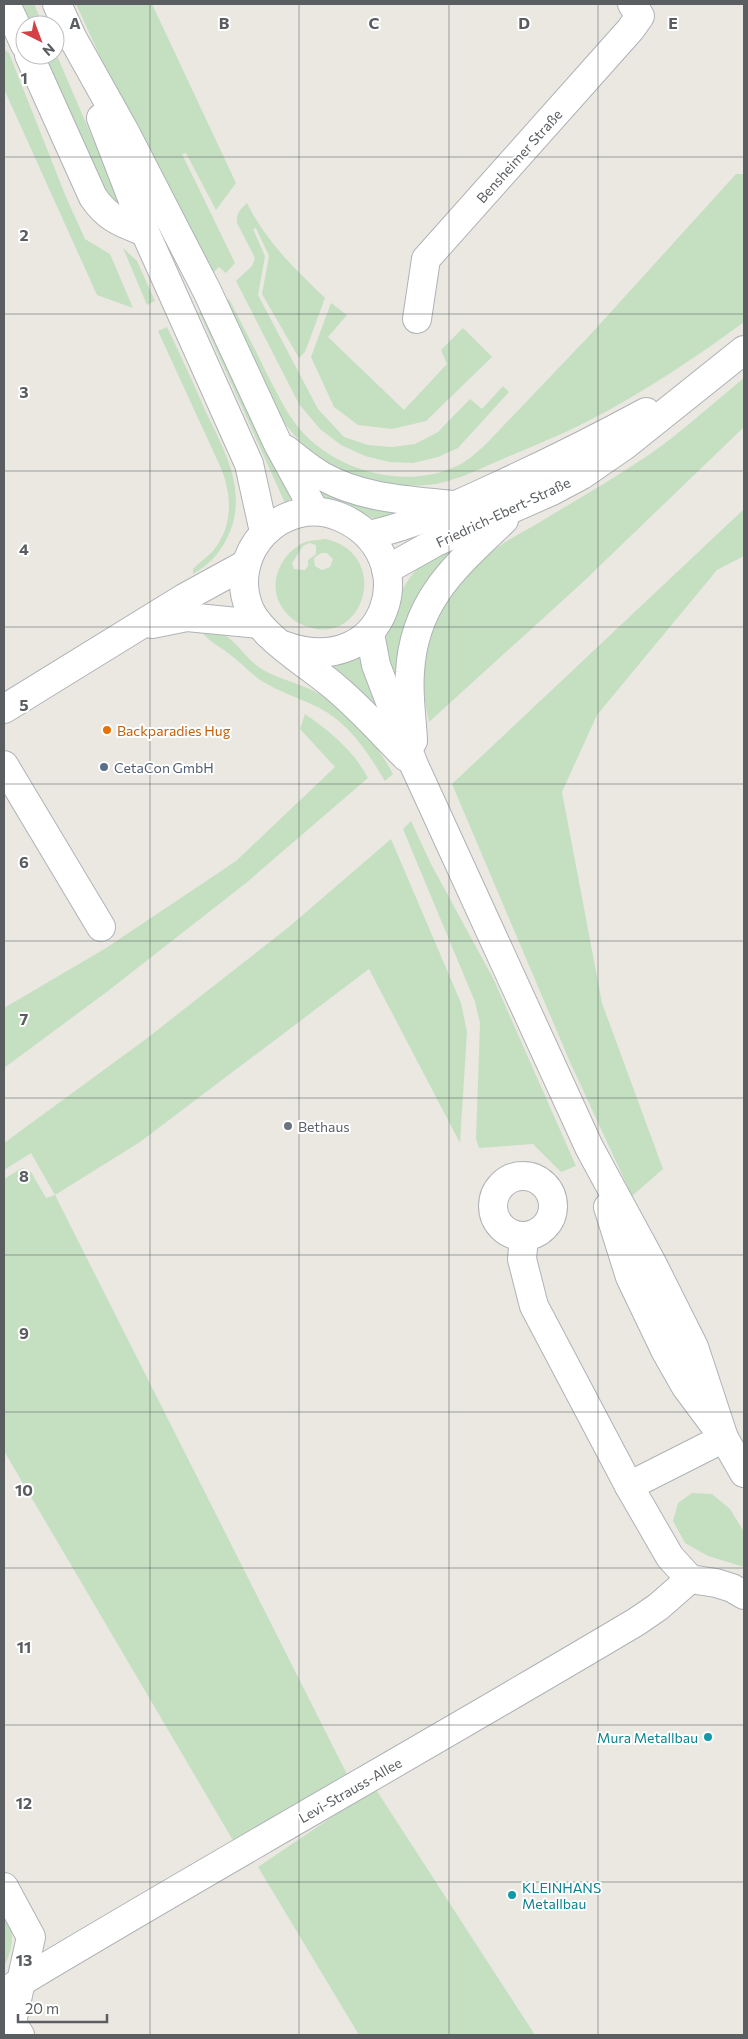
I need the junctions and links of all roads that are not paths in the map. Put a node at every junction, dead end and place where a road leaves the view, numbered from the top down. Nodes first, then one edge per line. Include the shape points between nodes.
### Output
1 (6, 4) edge
2 (57, 4) edge
3 (632, 4) edge
4 (15, 24) edge
5 (72, 37) junction
6 (33, 65) edge
7 (145, 232) junction
8 (416, 319) dead end
9 (744, 350) edge
10 (711, 376) junction
11 (278, 444) junction
12 (457, 505) junction
13 (518, 507) junction
14 (314, 510) junction
15 (264, 532) junction
16 (369, 535) junction
17 (246, 564) junction
18 (386, 570) junction
19 (258, 624) junction
20 (141, 626) junction
21 (370, 634) junction
22 (283, 645) junction
23 (4, 709) edge
24 (4, 765) edge
25 (414, 765) junction
26 (101, 927) dead end
27 (524, 1237) dead end
28 (724, 1438) junction
29 (744, 1473) edge
30 (629, 1486) junction
31 (690, 1579) junction
32 (744, 1595) edge
33 (4, 1887) edge
34 (13, 1986) edge
35 (20, 2035) edge

1 - 4 street
2 - 5 street
3 - 8 street, Bensheimer Straße via 640,16 630,30 426,259
5 - 7 street
5 - 11 street via 208,291
6 - 7 street via 93,198 116,220
7 - 15 street via 248,464
9 - 10 street, Friedrich-Ebert-Straße
10 - 12 street, Friedrich-Ebert-Straße via 578,449
10 - 13 street, Friedrich-Ebert-Straße via 589,470
11 - 12 street via 321,476 350,489 376,497
11 - 14 street
12 - 16 street, Friedrich-Ebert-Straße via 400,528
13 - 18 street, Friedrich-Ebert-Straße via 436,542
13 - 25 street via 458,564 427,604 413,642 409,673
14 - 15 street via 280,520
14 - 16 street via 340,517
15 - 17 street
16 - 18 street
17 - 19 street via 245,594
17 - 20 street
18 - 21 street via 386,599
19 - 20 street via 187,617
19 - 22 street
20 - 23 street
21 - 22 street via 353,646 333,652 299,651
21 - 25 street via 376,666
22 - 25 street via 338,689
24 - 26 street
25 - 28 street via 589,1147 694,1346
27 - 30 street via 522,1259 534,1306
28 - 29 street
28 - 30 street
30 - 31 street via 670,1557
31 - 32 street via 716,1583
31 - 34 street, Levi-Strauss-Allee via 636,1622
33 - 34 street via 31,1937
34 - 35 street via 12,2022

